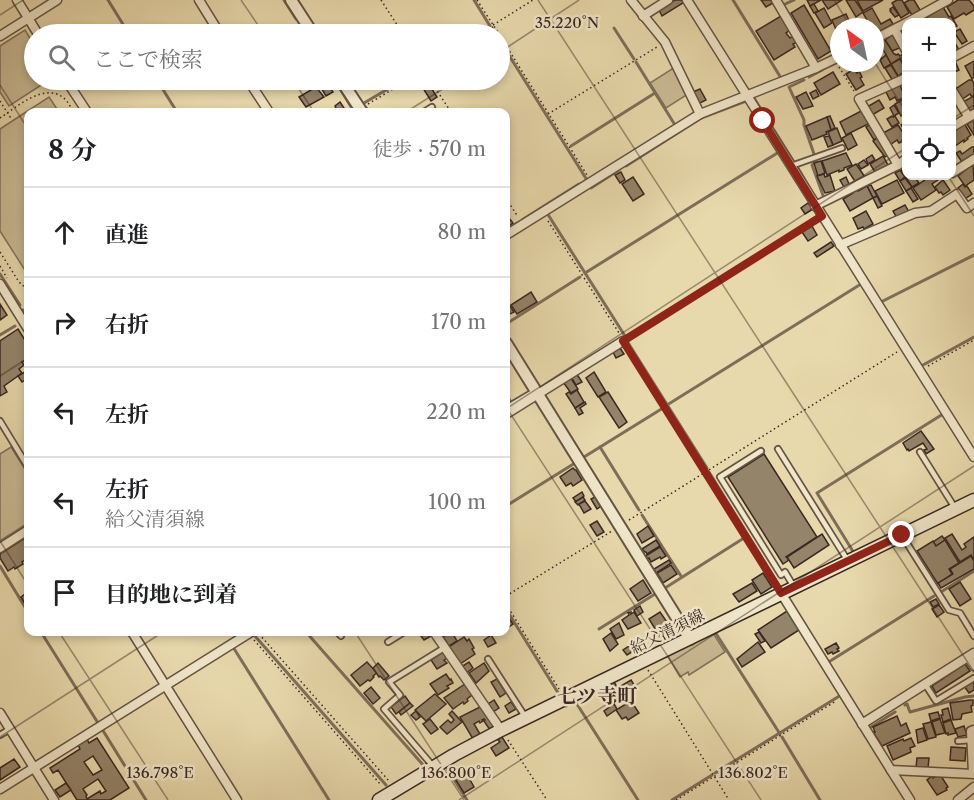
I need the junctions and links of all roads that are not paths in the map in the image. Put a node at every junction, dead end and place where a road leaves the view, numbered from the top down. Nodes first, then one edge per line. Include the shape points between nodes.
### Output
1 (17, 0) edge
2 (57, 0) edge
3 (198, 0) edge
4 (291, 0) edge
5 (631, 0) edge
6 (668, 0) edge
7 (687, 0) edge
8 (948, 0) edge
9 (780, 1) edge
10 (643, 16) junction
11 (28, 18) junction
12 (922, 18) edge
13 (32, 24) edge
14 (214, 24) edge
15 (307, 24) edge
16 (902, 26) edge
17 (895, 30) junction
18 (884, 35) edge
19 (0, 36) edge
20 (902, 43) edge
21 (974, 46) edge
22 (956, 55) edge
23 (830, 61) edge
24 (816, 68) junction
25 (902, 80) edge
26 (73, 90) edge
27 (255, 90) edge
28 (347, 90) edge
29 (747, 95) junction
30 (956, 96) edge
31 (84, 108) edge
32 (266, 108) edge
33 (359, 108) edge
34 (700, 114) junction
35 (971, 115) edge
36 (956, 123) edge
37 (842, 148) dead end
38 (974, 159) edge
39 (902, 162) edge
40 (898, 165) junction
41 (791, 166) junction
42 (956, 170) edge
43 (974, 203) edge
44 (815, 206) junction
45 (510, 232) edge
46 (840, 245) junction
47 (0, 284) edge
48 (24, 322) edge
49 (623, 341) road end
50 (510, 350) edge
51 (536, 392) junction
52 (510, 406) edge
53 (510, 411) edge
54 (0, 421) edge
55 (778, 449) dead end
56 (761, 451) dead end
57 (920, 452) dead end
58 (974, 457) edge
59 (24, 460) edge
60 (974, 500) edge
61 (956, 509) junction
62 (24, 533) edge
63 (902, 535) junction
64 (0, 548) edge
65 (848, 561) junction
66 (794, 587) junction
67 (781, 593) junction
68 (134, 636) edge
69 (246, 636) edge
70 (398, 636) edge
71 (436, 636) edge
72 (974, 636) edge
73 (690, 639) junction
74 (388, 642) dead end
75 (444, 648) junction
76 (971, 655) edge
77 (489, 659) dead end
78 (974, 666) edge
79 (974, 678) edge
80 (926, 684) junction
81 (165, 686) junction
82 (0, 713) edge
83 (526, 718) junction
84 (862, 724) junction
85 (10, 729) junction
86 (501, 730) junction
87 (0, 735) edge
88 (973, 735) edge
89 (958, 741) dead end
90 (34, 768) junction
91 (434, 768) junction
92 (891, 770) junction
93 (974, 773) edge
94 (974, 787) edge
95 (0, 789) edge
96 (388, 795) edge
97 (54, 800) edge
98 (237, 800) edge
99 (910, 800) edge
100 (958, 800) edge

1 - 11 street
2 - 11 street
3 - 14 street
4 - 15 street
5 - 10 street
6 - 10 street
7 - 29 street
8 - 12 street
9 - 24 street
10 - 34 street via 665,42
11 - 13 street
11 - 19 street
16 - 17 street
17 - 18 street
17 - 20 street
21 - 22 street
23 - 24 street
24 - 29 street
25 - 40 street via 859,99
26 - 31 street
27 - 32 street
28 - 33 street
29 - 34 street
29 - 41 street
30 - 35 street
34 - 45 street
35 - 36 street
37 - 41 lane
38 - 42 street
39 - 40 street
40 - 44 street
41 - 44 street
43 - 46 street via 967,208 957,194 931,211 915,213
44 - 46 street
46 - 58 street
47 - 48 street
49 - 51 street
50 - 51 street
51 - 52 lane
51 - 53 street
51 - 73 street
54 - 59 lane
55 - 65 lane
56 - 66 lane via 720,477 781,575 785,572
57 - 61 lane
60 - 61 main road, 給父清須線
61 - 63 main road, 給父清須線
62 - 64 street
63 - 65 main road, 給父清須線
63 - 72 lane via 949,610 960,613
65 - 66 main road, 給父清須線
66 - 67 main road, 給父清須線
67 - 73 main road, 給父清須線
67 - 84 street
68 - 81 street
69 - 81 street
70 - 74 lane
71 - 75 street
73 - 83 main road, 給父清須線
75 - 86 street
75 - 91 lane via 389,682 400,695 384,709
76 - 78 street
76 - 80 street
77 - 83 lane
79 - 80 lane via 936,701
80 - 84 street
81 - 90 street
81 - 98 street
82 - 85 street
83 - 86 main road, 給父清須線
84 - 92 street
85 - 87 lane
85 - 90 street
86 - 91 main road, 給父清須線
88 - 89 lane
88 - 93 street
90 - 95 street
90 - 97 street
91 - 96 main road, 給父清須線
92 - 93 street
92 - 99 street
94 - 100 street

